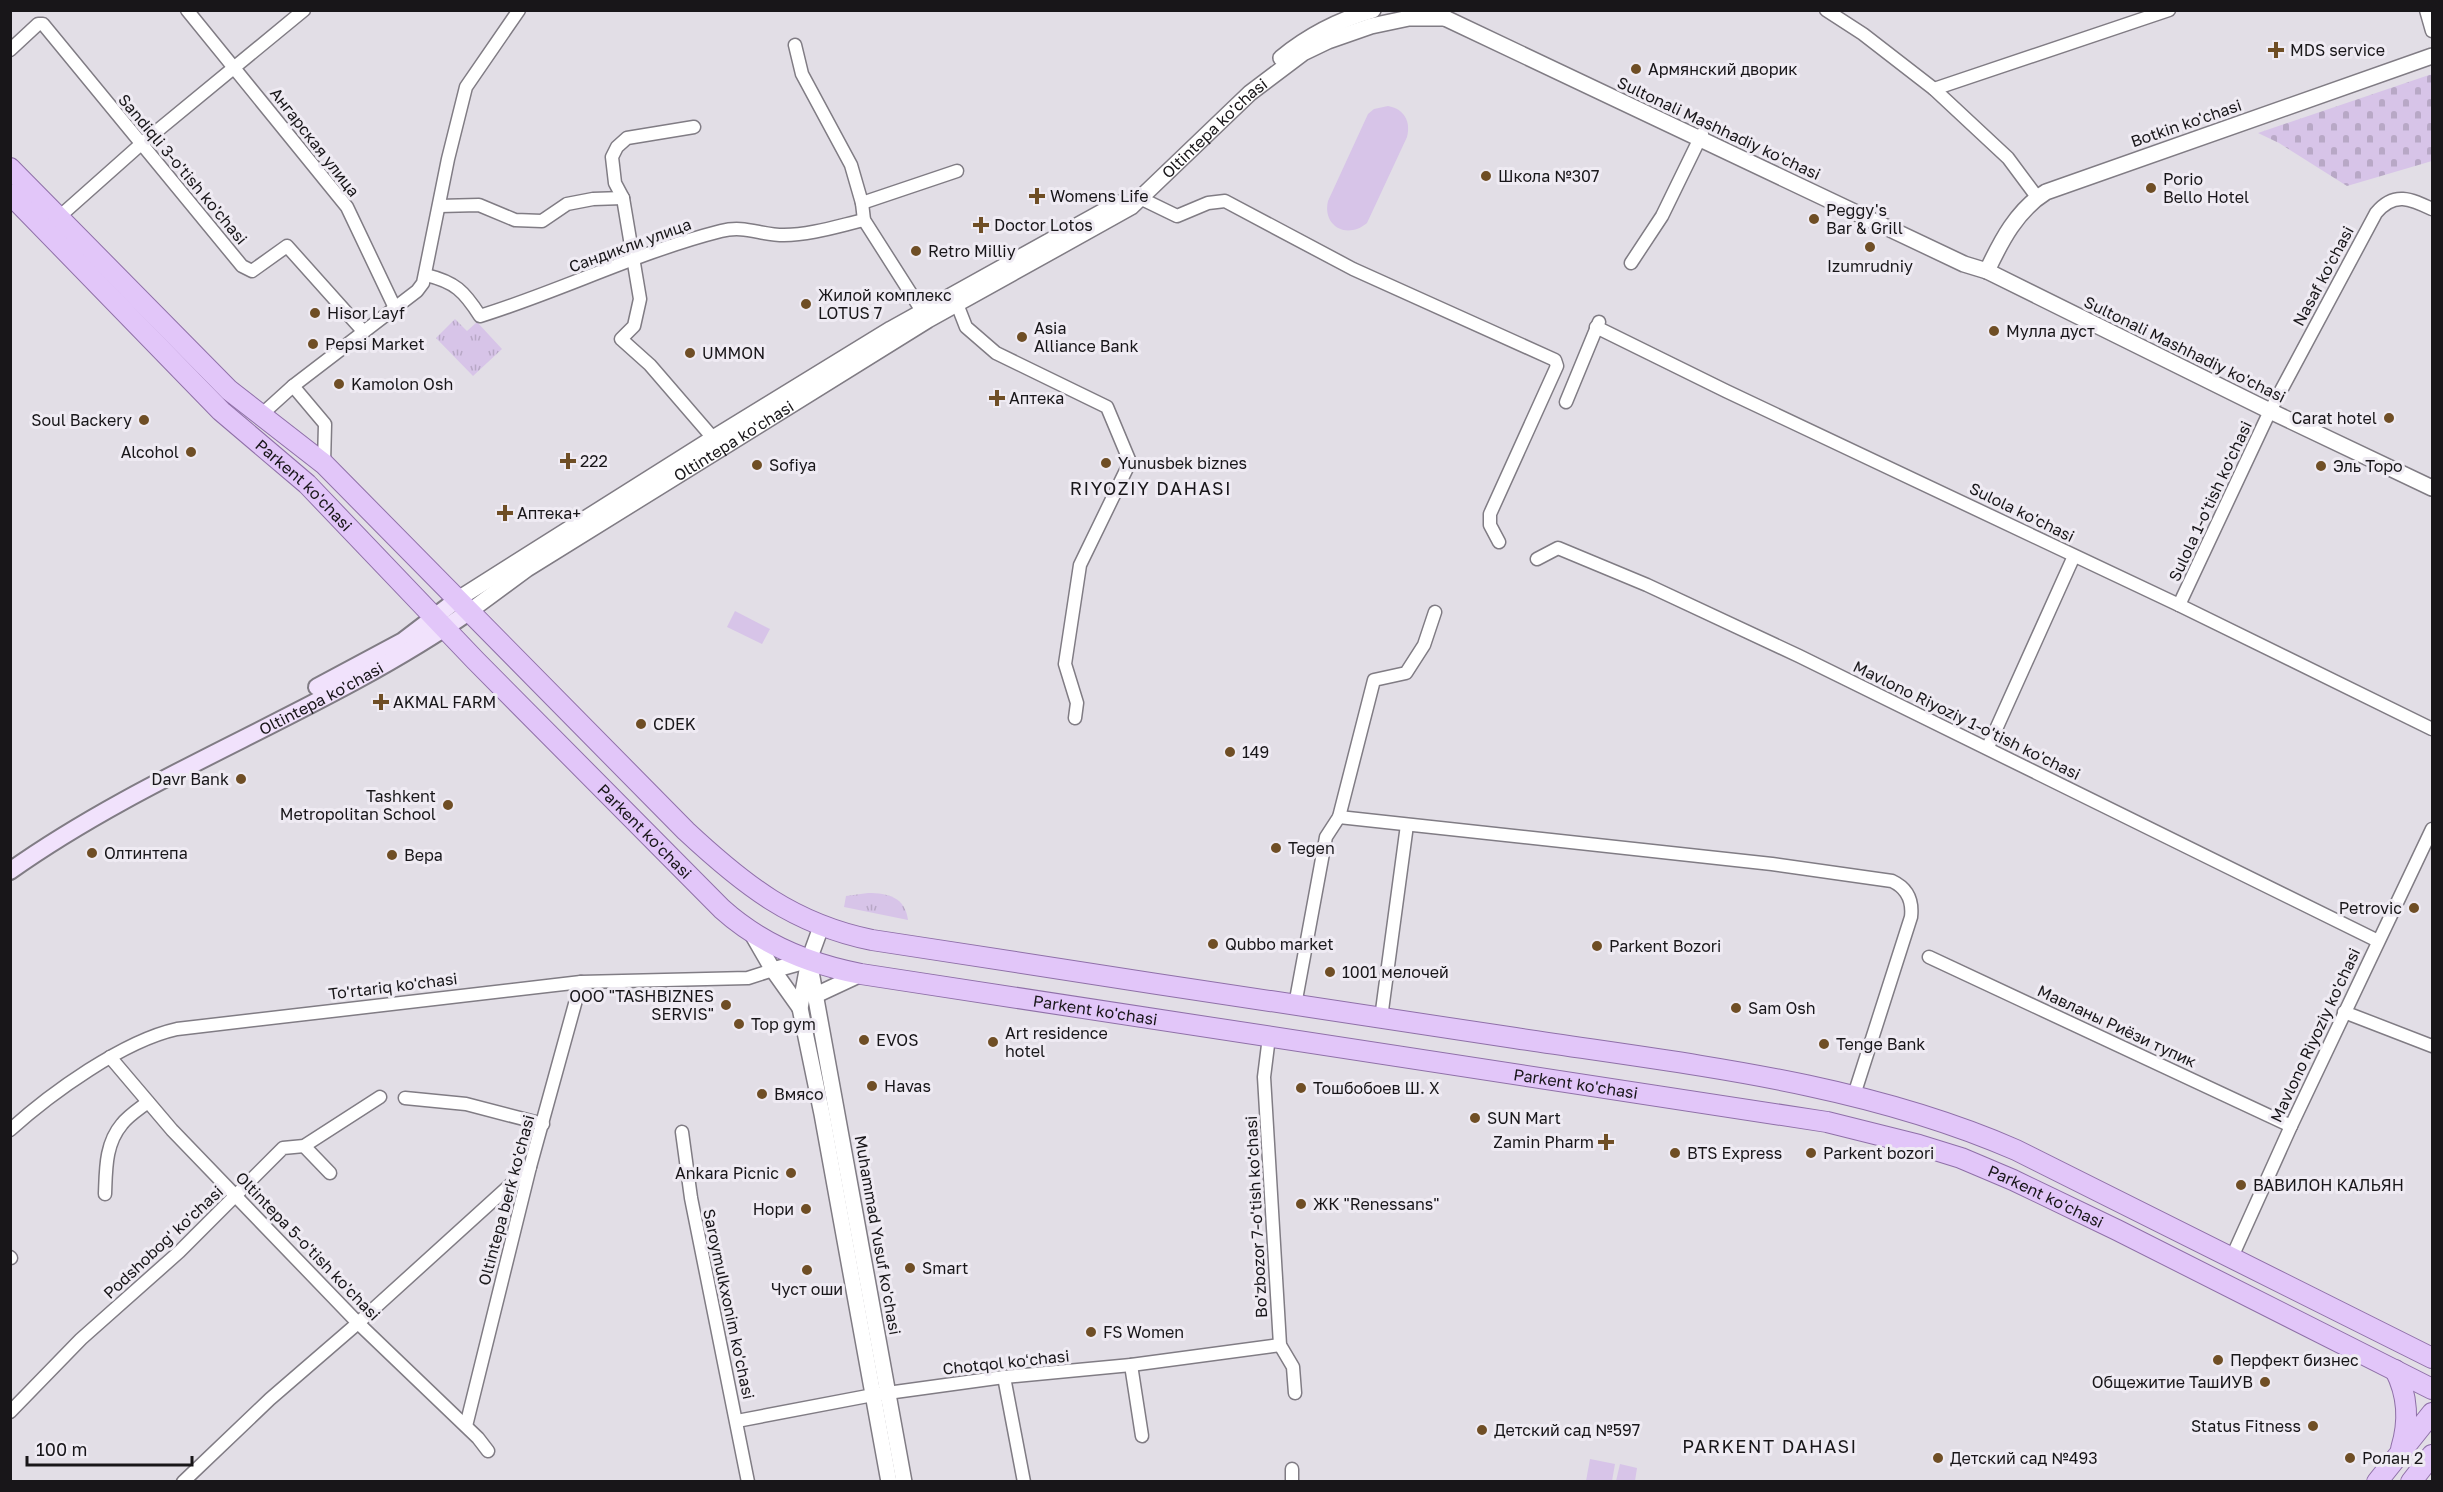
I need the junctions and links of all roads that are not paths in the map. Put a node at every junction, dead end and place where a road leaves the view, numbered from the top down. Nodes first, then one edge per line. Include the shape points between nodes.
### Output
1 (187, 10) edge
2 (304, 10) edge
3 (519, 10) edge
4 (1373, 10) edge
5 (1826, 10) edge
6 (2169, 10) edge
7 (2426, 10) edge
8 (1444, 13) edge
9 (2433, 31) edge
10 (795, 45) dead end
11 (10, 50) edge
12 (2433, 56) edge
13 (235, 67) junction
14 (1934, 89) junction
15 (694, 127) dead end
16 (1701, 137) junction
17 (140, 145) junction
18 (1185, 151) junction
19 (10, 168) edge
20 (957, 171) dead end
21 (1145, 192) junction
22 (10, 194) edge
23 (2037, 197) junction
24 (623, 198) junction
25 (862, 203) junction
26 (439, 206) junction
27 (2433, 209) edge
28 (59, 217) junction
29 (864, 220) junction
30 (634, 259) junction
31 (1631, 263) dead end
32 (1987, 271) junction
33 (426, 275) junction
34 (954, 298) junction
35 (395, 308) junction
36 (922, 311) junction
37 (363, 331) junction
38 (293, 386) junction
39 (1566, 402) dead end
40 (2270, 411) junction
41 (261, 415) junction
42 (716, 443) junction
43 (324, 464) junction
44 (2433, 488) edge
45 (1499, 542) dead end
46 (2074, 556) junction
47 (1537, 559) dead end
48 (2179, 604) junction
49 (464, 605) junction
50 (1435, 612) dead end
51 (439, 623) junction
52 (1075, 718) dead end
53 (2433, 729) edge
54 (1988, 747) junction
55 (94, 813) junction
56 (1339, 817) junction
57 (1407, 825) junction
58 (2433, 829) edge
59 (10, 861) edge
60 (10, 871) edge
61 (821, 927) junction
62 (751, 932) junction
63 (2378, 941) junction
64 (1929, 957) dead end
65 (809, 960) junction
66 (773, 970) junction
67 (861, 974) junction
68 (581, 982) junction
69 (816, 995) junction
70 (1294, 1005) junction
71 (800, 1008) junction
72 (2344, 1012) junction
73 (1381, 1018) junction
74 (1269, 1037) junction
75 (2433, 1046) edge
76 (110, 1057) junction
77 (1854, 1095) junction
78 (380, 1097) dead end
79 (405, 1098) dead end
80 (148, 1102) junction
81 (543, 1124) junction
82 (2291, 1126) junction
83 (10, 1130) edge
84 (682, 1132) dead end
85 (304, 1146) junction
86 (530, 1167) junction
87 (330, 1173) dead end
88 (105, 1194) dead end
89 (237, 1196) junction
90 (2232, 1257) junction
91 (358, 1323) junction
92 (1280, 1345) junction
93 (2408, 1346) junction
94 (2433, 1347) edge
95 (2433, 1359) edge
96 (1131, 1365) junction
97 (2395, 1370) junction
98 (1004, 1377) junction
99 (2433, 1389) edge
100 (1295, 1393) dead end
101 (880, 1394) junction
102 (10, 1412) edge
103 (2433, 1413) edge
104 (737, 1421) junction
105 (466, 1426) junction
106 (1142, 1436) dead end
107 (488, 1451) dead end
108 (2399, 1455) junction
109 (2433, 1455) edge
110 (183, 1482) edge
111 (748, 1482) edge
112 (889, 1482) edge
113 (904, 1482) edge
114 (1024, 1482) edge
115 (2377, 1482) edge
116 (2411, 1482) edge

1 - 13 street, Ангарская улица
2 - 13 street
3 - 26 street via 466,87
4 - 18 street, Oltintepa ko'chasi via 1331,25 1297,44
5 - 14 street
6 - 14 street
7 - 9 street
8 - 16 street, Sultonali Mashhadiy ko'chasi
8 - 18 street, Oltintepa ko'chasi via 1389,22 1315,47 1263,82
10 - 25 street via 802,74 851,165
11 - 17 street, Sandiqli 3-o'tish ko'chasi via 38,24 44,24
12 - 23 street, Botkin ko'chasi
13 - 17 street
13 - 35 street, Ангарская улица via 347,207
14 - 23 street via 2008,158
15 - 24 street via 627,138 617,147 612,157 615,183
16 - 31 street via 1662,216
16 - 32 street, Sultonali Mashhadiy ko'chasi via 1964,264
17 - 28 street
17 - 37 street, Sandiqli 3-o'tish ko'chasi via 242,266 252,271 287,246
18 - 21 street, Oltintepa ko'chasi
19 - 28 main road, Parkent ko'chasi
20 - 25 street
21 - 34 street, Oltintepa ko'chasi
21 - 45 street via 1177,216 1225,201 1353,269 1557,362 1490,514 1490,525
22 - 51 main road, Parkent ko'chasi via 221,411 307,484
23 - 32 street, Botkin ko'chasi via 2012,224
24 - 26 street via 567,204 542,221 515,220 479,205
24 - 30 street
25 - 29 street
26 - 33 street
27 - 40 street, Nasaf ko'chasi via 2410,199 2383,204
28 - 41 main road, Parkent ko'chasi via 229,390
29 - 30 street, Сандикли улица via 786,235 744,228 723,231
29 - 36 street
30 - 33 street, Сандикли улица via 480,316 448,280
30 - 42 street via 640,299 634,326 621,339 650,365
32 - 40 street, Sultonali Mashhadiy ko'chasi
33 - 35 street via 417,291
34 - 36 street, Oltintepa ko'chasi
34 - 42 street, Oltintepa ko'chasi
34 - 52 street via 966,327 996,353 1107,407 1130,462 1080,566 1065,664 1077,703
35 - 37 street
36 - 42 street, Oltintepa ko'chasi
37 - 38 street
38 - 41 street
38 - 43 street via 325,424
39 - 46 street, Sulola ko'chasi via 1598,324 1726,391
40 - 44 street, Sultonali Mashhadiy ko'chasi
40 - 48 street, Sulola 1-o'tish ko'chasi
41 - 43 main road, Parkent ko'chasi
42 - 49 street, Oltintepa ko'chasi
43 - 49 main road, Parkent ko'chasi
46 - 48 street, Sulola ko'chasi
46 - 54 street
47 - 54 street, Mavlono Riyoziy 1-o'tish ko'chasi via 1558,548 1573,553
48 - 53 street, Sulola ko'chasi
49 - 51 main road, Oltintepa ko'chasi
49 - 61 main road, Parkent ko'chasi via 716,859 762,895
50 - 56 street via 1424,645 1406,673 1374,680
51 - 55 main road, Oltintepa ko'chasi
51 - 62 main road, Parkent ko'chasi via 722,909
54 - 63 street, Mavlono Riyoziy 1-o'tish ko'chasi
55 - 59 main road, Oltintepa ko'chasi
55 - 60 main road, Oltintepa ko'chasi
56 - 57 street
56 - 70 street via 1326,837
57 - 73 street
57 - 77 street via 1761,863 1897,883 1908,895 1911,917
58 - 63 street, Mavlono Riyoziy ko'chasi
61 - 65 street, Muhammad Yusuf ko'chasi
61 - 70 main road, Parkent ko'chasi via 872,940
62 - 65 main road, Parkent ko'chasi
62 - 66 street, Muhammad Yusuf ko'chasi
63 - 72 street, Mavlono Riyoziy ko'chasi
64 - 82 street, Мавланы Риёзи тупик
65 - 66 street, To'rtariq ko'chasi
65 - 67 main road, Parkent ko'chasi
65 - 69 street, Muhammad Yusuf ko'chasi
65 - 71 street, Muhammad Yusuf ko'chasi
66 - 68 street, To'rtariq ko'chasi via 748,978
66 - 71 street, Muhammad Yusuf ko'chasi
67 - 69 street
67 - 74 main road, Parkent ko'chasi
68 - 76 street, To'rtariq ko'chasi via 177,1029 142,1040
68 - 81 street, Oltintepa berk ko'chasi
69 - 101 street, Muhammad Yusuf ko'chasi
70 - 73 main road, Parkent ko'chasi
71 - 101 street, Muhammad Yusuf ko'chasi
72 - 75 street
72 - 82 street, Mavlono Riyoziy ko'chasi
73 - 77 main road, Parkent ko'chasi via 1681,1063
74 - 92 street, Bo'zbozor 7-o'tish ko'chasi via 1264,1077
74 - 97 main road, Parkent ko'chasi via 1827,1122 1919,1144 2013,1180
76 - 80 street, Oltintepa 5-o'tish ko'chasi
76 - 83 street, To'rtariq ko'chasi via 32,1110
77 - 90 main road, Parkent ko'chasi via 1989,1138
78 - 85 street, Podshobog' ko'chasi
79 - 81 street via 466,1104
80 - 88 street via 122,1124 111,1145
80 - 89 street, Oltintepa 5-o'tish ko'chasi
81 - 86 street, Oltintepa berk ko'chasi
82 - 90 street, Mavlono Riyoziy ko'chasi
84 - 104 street, Saroymulkxonim ko'chasi via 691,1198
85 - 87 street
85 - 89 street, Podshobog' ko'chasi via 283,1148
86 - 91 street
86 - 105 street, Oltintepa berk ko'chasi
89 - 91 street, Oltintepa 5-o'tish ko'chasi
89 - 102 street, Podshobog' ko'chasi via 81,1339
90 - 93 main road, Parkent ko'chasi
91 - 105 street, Oltintepa 5-o'tish ko'chasi
91 - 110 street
92 - 96 street, Chotqol koʻchasi
92 - 100 street, Bo'zbozor 7-o'tish ko'chasi via 1293,1368
93 - 94 main road
93 - 95 main road, Parkent ko'chasi
96 - 98 street, Chotqol koʻchasi
96 - 106 street
97 - 99 main road, Parkent ko'chasi
97 - 108 main road via 2404,1389 2406,1412
98 - 101 street, Chotqol koʻchasi
98 - 114 street
101 - 104 street, Chotqol koʻchasi
101 - 112 street, Muhammad Yusuf ko'chasi
101 - 113 street, Muhammad Yusuf ko'chasi
103 - 108 main road
104 - 111 street, Saroymulkxonim ko'chasi
105 - 107 street, Oltintepa 5-o'tish ko'chasi
108 - 115 main road
109 - 116 main road

